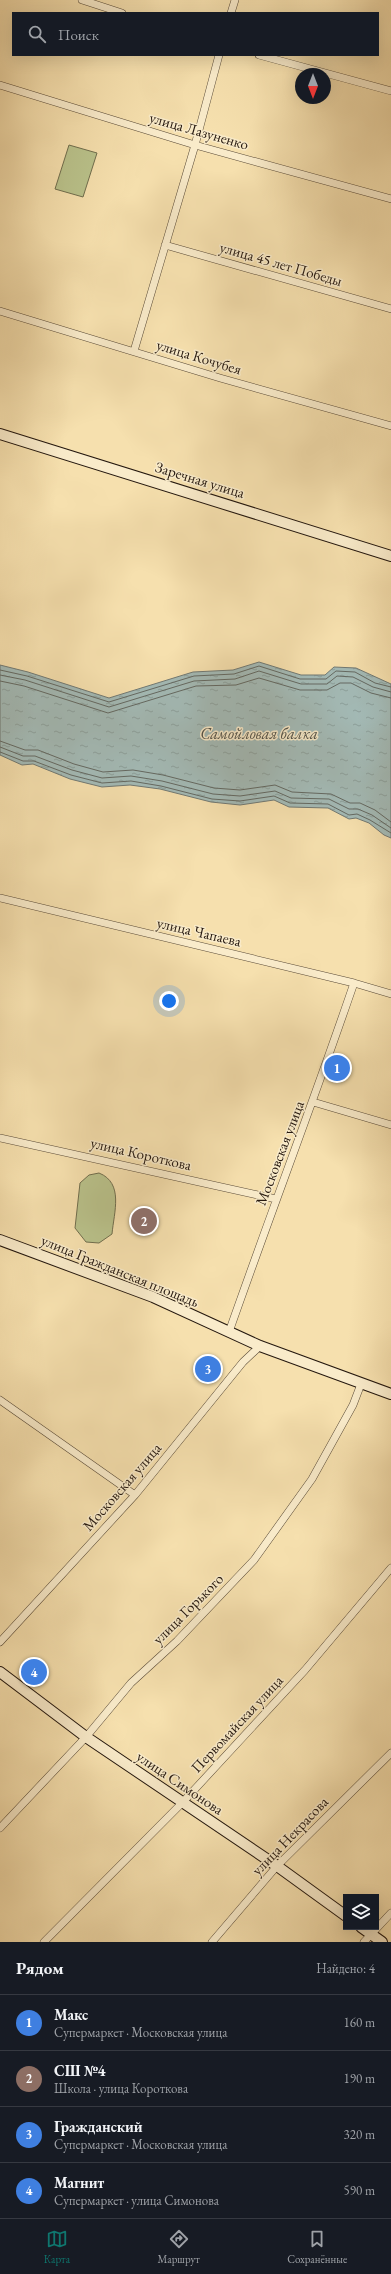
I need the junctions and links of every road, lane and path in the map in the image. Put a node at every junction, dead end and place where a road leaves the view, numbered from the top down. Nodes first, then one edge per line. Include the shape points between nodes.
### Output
1 (82, 0) edge
2 (235, 0) edge
3 (119, 12) edge
4 (231, 12) edge
5 (219, 56) edge
6 (263, 56) edge
7 (1, 87) edge
8 (391, 91) edge
9 (195, 145) junction
10 (391, 199) edge
11 (165, 245) junction
12 (391, 309) edge
13 (0, 311) edge
14 (134, 351) junction
15 (391, 426) edge
16 (0, 434) edge
17 (391, 556) edge
18 (0, 898) edge
19 (354, 983) junction
20 (391, 994) edge
21 (313, 1102) junction
22 (391, 1125) edge
23 (0, 1138) edge
24 (276, 1199) junction
25 (0, 1240) edge
26 (229, 1332) junction
27 (260, 1346) junction
28 (361, 1384) junction
29 (391, 1394) edge
30 (0, 1400) edge
31 (135, 1495) junction
32 (391, 1568) edge
33 (0, 1642) edge
34 (0, 1672) edge
35 (86, 1737) junction
36 (391, 1753) edge
37 (182, 1803) junction
38 (0, 1828) edge
39 (277, 1866) junction
40 (391, 1913) edge
41 (343, 1914) edge
42 (365, 1930) edge
43 (371, 1934) junction
44 (44, 1942) edge
45 (212, 1942) edge
46 (364, 1942) edge
47 (382, 1942) edge

1 - 3 street
2 - 4 street
5 - 9 street
6 - 8 street
7 - 9 street, улица Лазуненко
9 - 10 street, улица Лазуненко
9 - 11 street
11 - 12 street, улица 45 лет Победы
11 - 14 street
13 - 14 street, улица Кочубея
14 - 15 street, улица Кочубея
16 - 17 street, Заречная улица
18 - 19 street, улица Чапаева
19 - 20 street, улица Чапаева
19 - 21 street, Московская улица
21 - 22 street
21 - 24 street, Московская улица
23 - 24 street, улица Короткова
24 - 26 street, Московская улица
25 - 26 street, улица Гражданская площадь via 153,1297
26 - 27 street
27 - 28 street
27 - 31 street, Московская улица via 243,1362
28 - 29 street
28 - 35 street, улица Горького via 353,1405 312,1479 254,1560 182,1636 131,1683
30 - 31 street
31 - 33 street, Московская улица
32 - 37 street, Первомайская улица via 305,1670
34 - 35 street, улица Симонова
35 - 37 street, улица Симонова
35 - 38 street, улица Горького
36 - 39 street, улица Некрасова
37 - 39 street, улица Симонова
37 - 44 street, Первомайская улица
39 - 41 street, улица Симонова
39 - 45 street, улица Некрасова
40 - 43 street
42 - 43 street
43 - 46 street
43 - 47 street

